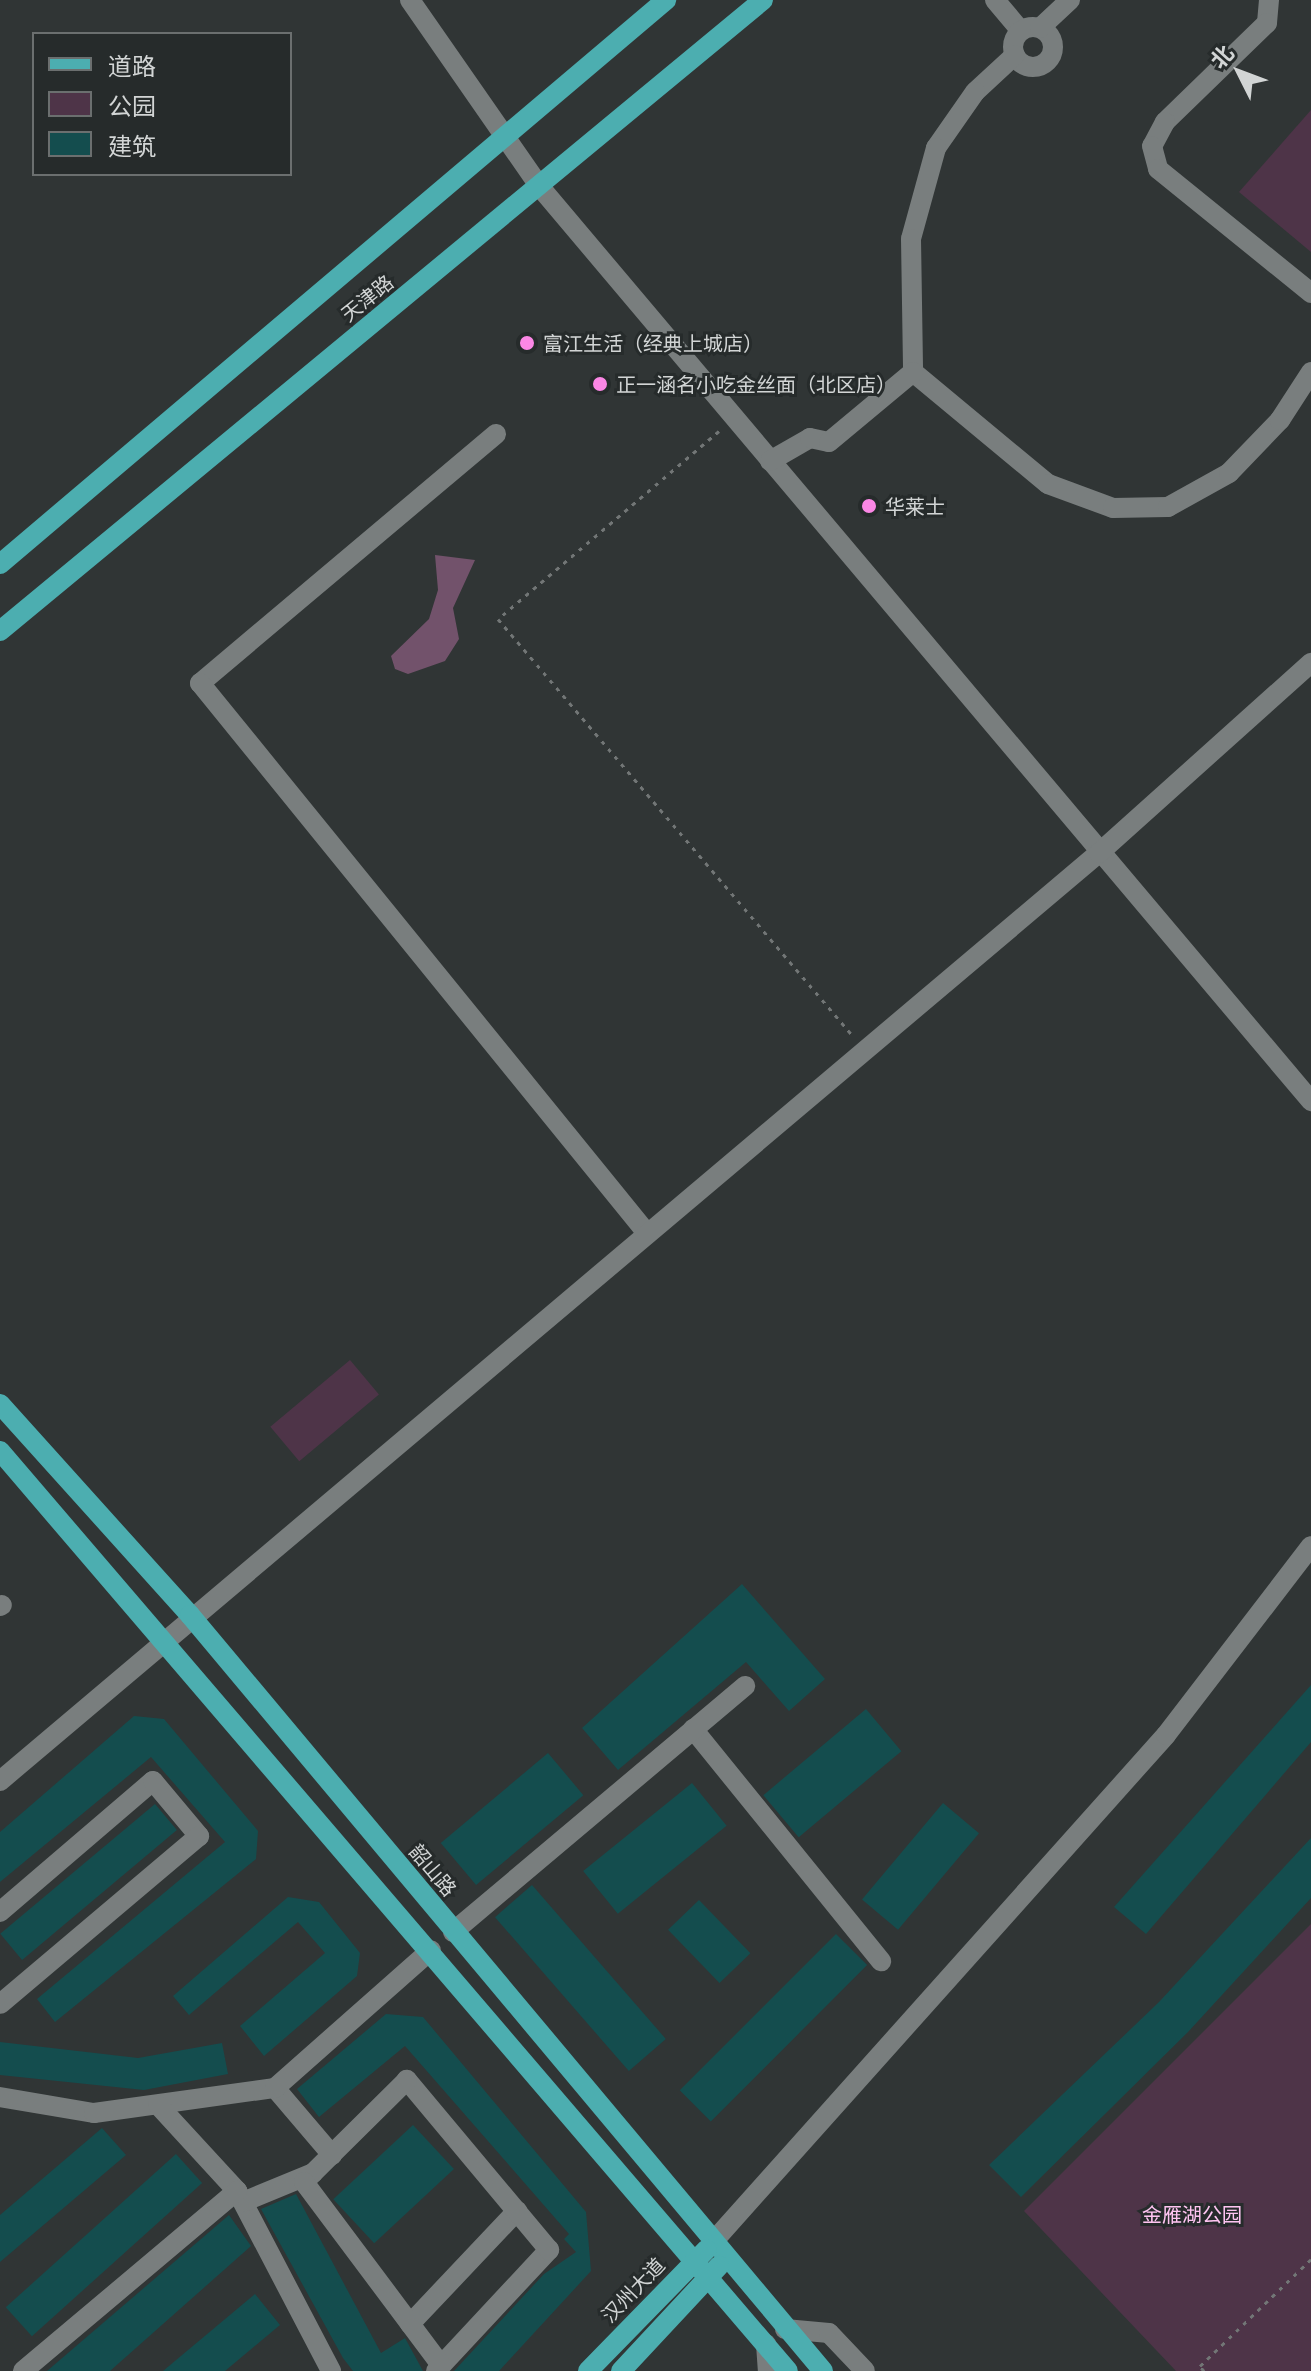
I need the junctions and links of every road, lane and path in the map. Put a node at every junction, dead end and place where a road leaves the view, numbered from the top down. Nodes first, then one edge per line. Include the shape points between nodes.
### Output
1 (410, 0) edge
2 (666, 0) edge
3 (763, 0) edge
4 (995, 0) edge
5 (1070, 0) edge
6 (1269, 0) edge
7 (1031, 30) junction
8 (1015, 55) junction
9 (503, 140) junction
10 (540, 187) junction
11 (1311, 293) edge
12 (913, 372) junction
13 (1311, 372) edge
14 (734, 419) junction
15 (496, 434) dead end
16 (770, 461) junction
17 (0, 564) edge
18 (0, 631) edge
19 (1311, 663) edge
20 (1099, 853) junction
21 (864, 1050) junction
22 (1311, 1101) edge
23 (646, 1232) junction
24 (0, 1404) edge
25 (0, 1451) edge
26 (1311, 1546) edge
27 (190, 1615) junction
28 (163, 1638) junction
29 (745, 1686) dead end
30 (693, 1729) junction
31 (0, 1781) edge
32 (0, 1912) edge
33 (453, 1932) junction
34 (431, 1950) junction
35 (881, 1961) dead end
36 (0, 2004) edge
37 (275, 2088) junction
38 (0, 2097) edge
39 (158, 2105) junction
40 (332, 2155) junction
41 (314, 2173) junction
42 (240, 2197) junction
43 (517, 2211) junction
44 (721, 2250) junction
45 (697, 2259) junction
46 (1311, 2259) edge
47 (711, 2275) junction
48 (410, 2324) junction
49 (785, 2329) junction
50 (766, 2344) junction
51 (439, 2368) edge
52 (23, 2371) edge
53 (331, 2371) edge
54 (588, 2371) edge
55 (621, 2371) edge
56 (768, 2371) edge
57 (788, 2371) edge
58 (823, 2371) edge
59 (865, 2371) edge
60 (1204, 2371) edge

1 - 9 street
2 - 9 main road, 天津路
3 - 10 main road, 天津路
4 - 7 street
5 - 7 street
6 - 11 street via 1267,23 1165,122 1152,146 1158,169
7 - 8 street
7 - 8 street via 1053,43 1047,61 1029,66
8 - 12 street via 975,92 936,148 911,239
9 - 10 street
9 - 17 main road, 天津路
10 - 14 street
10 - 18 main road, 天津路
12 - 13 street via 1048,484 1113,508 1168,507 1229,473 1280,420
12 - 16 street via 829,442 810,438
14 - 16 street
14 - 21 path via 498,619
15 - 23 street via 200,683
16 - 20 street
19 - 20 street
20 - 21 street
20 - 22 street
21 - 23 street
23 - 27 street
24 - 27 main road, 韶山路
25 - 28 main road
26 - 44 street via 1166,1735
27 - 28 street
27 - 33 main road, 韶山路
28 - 31 street
28 - 34 main road
29 - 30 street
30 - 33 street
30 - 35 street
32 - 36 street via 153,1781 199,1836
33 - 44 main road, 韶山路
34 - 37 street
34 - 45 main road
37 - 39 street
37 - 40 street
38 - 39 street via 94,2113
39 - 42 street
40 - 41 street
40 - 43 street via 407,2080
41 - 42 street
41 - 48 street via 304,2182
42 - 52 street
42 - 53 street
43 - 48 street
43 - 51 street via 549,2250
44 - 45 main road, 汉州大道
44 - 47 main road
44 - 49 main road, 韶山路
45 - 47 main road
45 - 54 main road, 汉州大道
46 - 60 path via 1200,2366
47 - 50 main road
47 - 55 main road
48 - 51 street
49 - 58 main road, 韶山路
49 - 59 street via 829,2333
50 - 56 street
50 - 57 main road

